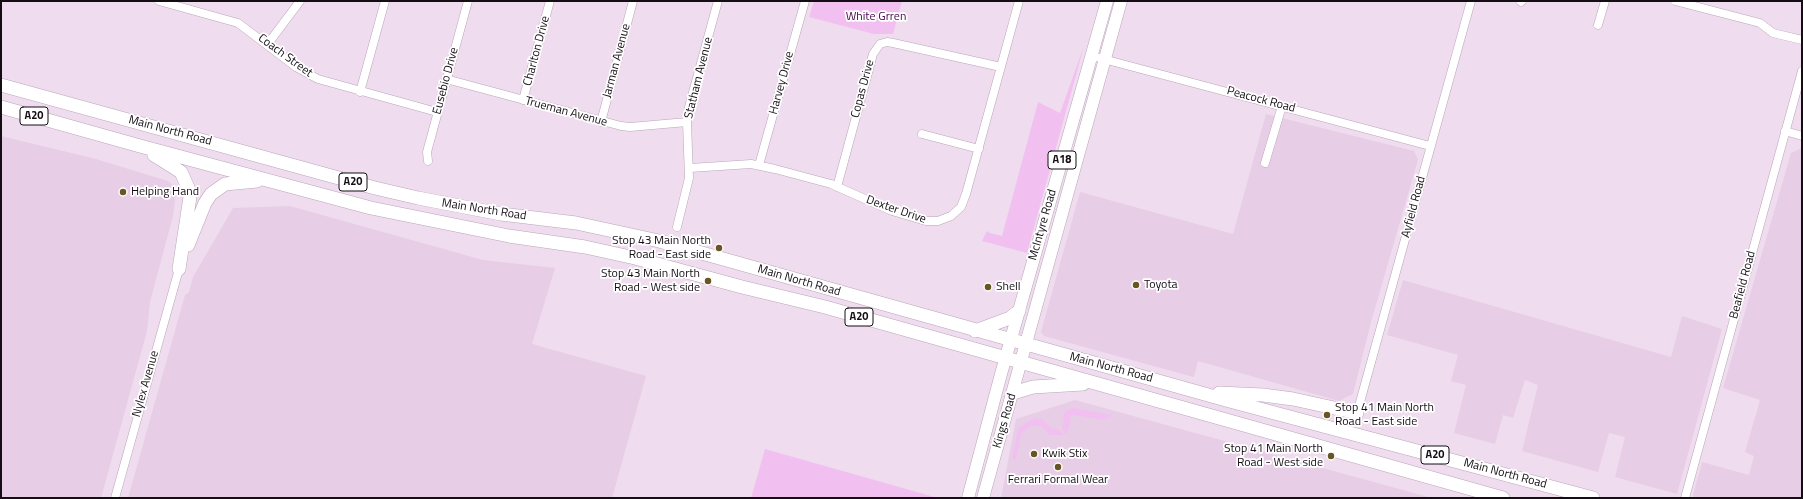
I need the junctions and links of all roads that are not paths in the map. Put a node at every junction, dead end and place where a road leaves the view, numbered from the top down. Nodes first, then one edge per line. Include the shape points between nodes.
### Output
1 (159, 1) edge
2 (300, 1) edge
3 (385, 1) edge
4 (468, 1) edge
5 (550, 1) edge
6 (633, 1) edge
7 (718, 1) edge
8 (805, 1) edge
9 (1019, 1) edge
10 (1107, 1) edge
11 (1121, 1) edge
12 (1471, 1) edge
13 (1606, 1) edge
14 (1675, 1) edge
15 (1686, 2) edge
16 (1598, 25) dead end
17 (1802, 40) edge
18 (267, 45) junction
19 (1092, 56) junction
20 (1105, 59) junction
21 (1001, 67) junction
22 (1802, 71) edge
23 (446, 79) junction
24 (1, 85) edge
25 (360, 92) junction
26 (524, 100) junction
27 (1282, 106) junction
28 (1, 107) edge
29 (437, 112) junction
30 (601, 122) junction
31 (687, 122) junction
32 (1785, 132) junction
33 (922, 134) dead end
34 (1802, 136) edge
35 (140, 146) junction
36 (1430, 146) junction
37 (979, 149) junction
38 (428, 161) dead end
39 (1265, 163) dead end
40 (759, 166) junction
41 (690, 168) junction
42 (266, 180) junction
43 (837, 187) junction
44 (1066, 200) junction
45 (1044, 224) junction
46 (677, 227) dead end
47 (179, 270) junction
48 (1019, 311) junction
49 (975, 331) junction
50 (1011, 341) junction
51 (1026, 345) junction
52 (1006, 358) junction
53 (1021, 362) junction
54 (1093, 383) junction
55 (1195, 392) junction
56 (1013, 393) junction
57 (1357, 413) joint
58 (988, 483) junction
59 (115, 498) edge
60 (968, 498) edge
61 (983, 498) edge
62 (991, 498) edge
63 (1502, 498) edge
64 (1593, 498) edge
65 (1685, 498) edge

1 - 18 street, Coach Street via 238,23
2 - 18 street
3 - 25 street
4 - 23 street, Eusebio Drive
5 - 26 street, Charlton Drive
6 - 30 street, Jarman Avenue
7 - 31 street, Statham Avenue
8 - 40 street, Harvey Drive
9 - 21 street, Dexter Drive
10 - 19 main road, McIntyre Road / A18
11 - 20 main road, McIntyre Road / A18
12 - 36 street, Ayfield Road
13 - 16 street
14 - 15 street
15 - 17 street via 1760,23 1773,33
18 - 25 street, Coach Street via 296,67 318,79
19 - 20 street, Peacock Road
19 - 45 main road, McIntyre Road / A18
20 - 27 street, Peacock Road
20 - 44 main road, McIntyre Road / A18
21 - 37 street, Dexter Drive
21 - 43 street, Copas Drive via 892,42 880,44 873,54
22 - 32 street, Beafield Road
23 - 26 street, Trueman Avenue
23 - 29 street, Eusebio Drive
24 - 49 highway, Main North Road / A20 via 397,193 501,214 576,223 659,241
25 - 29 street, Coach Street
26 - 30 street, Trueman Avenue
27 - 36 street, Peacock Road
27 - 39 street
28 - 35 highway, Main North Road / A20
29 - 38 street, Eusebio Drive via 426,152
30 - 31 street, Trueman Avenue via 630,127
31 - 41 street, Statham Avenue
32 - 34 street
32 - 65 street, Beafield Road
33 - 37 street
35 - 42 highway, Main North Road / A20
35 - 47 highway via 181,172 188,187 190,197
36 - 57 street, Ayfield Road
37 - 43 street, Dexter Drive via 964,201 955,213 945,220 920,220
40 - 41 street, Dexter Drive via 751,164
40 - 43 street, Dexter Drive via 782,170
41 - 46 street, Statham Avenue
42 - 47 highway via 225,184 211,194 205,203
42 - 52 highway, Main North Road / A20 via 419,219 635,258 825,307
44 - 45 main road via 1057,199
44 - 51 main road, McIntyre Road / A18
45 - 48 main road, McIntyre Road / A18
47 - 59 street, Nylex Avenue
48 - 49 highway via 1010,318
48 - 50 main road, McIntyre Road / A18
49 - 50 highway, Main North Road / A20
50 - 51 highway, Main North Road / A20
50 - 52 main road, McIntyre Road / A18
51 - 53 main road, Kings Road / A18
51 - 55 highway, Main North Road / A20
52 - 53 highway, Main North Road / A20
52 - 60 main road, Kings Road / A18
53 - 54 highway, Main North Road / A20
53 - 56 main road, Kings Road / A18
54 - 56 highway via 1033,387
54 - 63 highway, Main North Road / A20
55 - 57 highway via 1285,398
55 - 64 highway, Main North Road / A20
56 - 58 main road, Kings Road / A18
58 - 61 main road, Kings Road / A18
58 - 62 street

